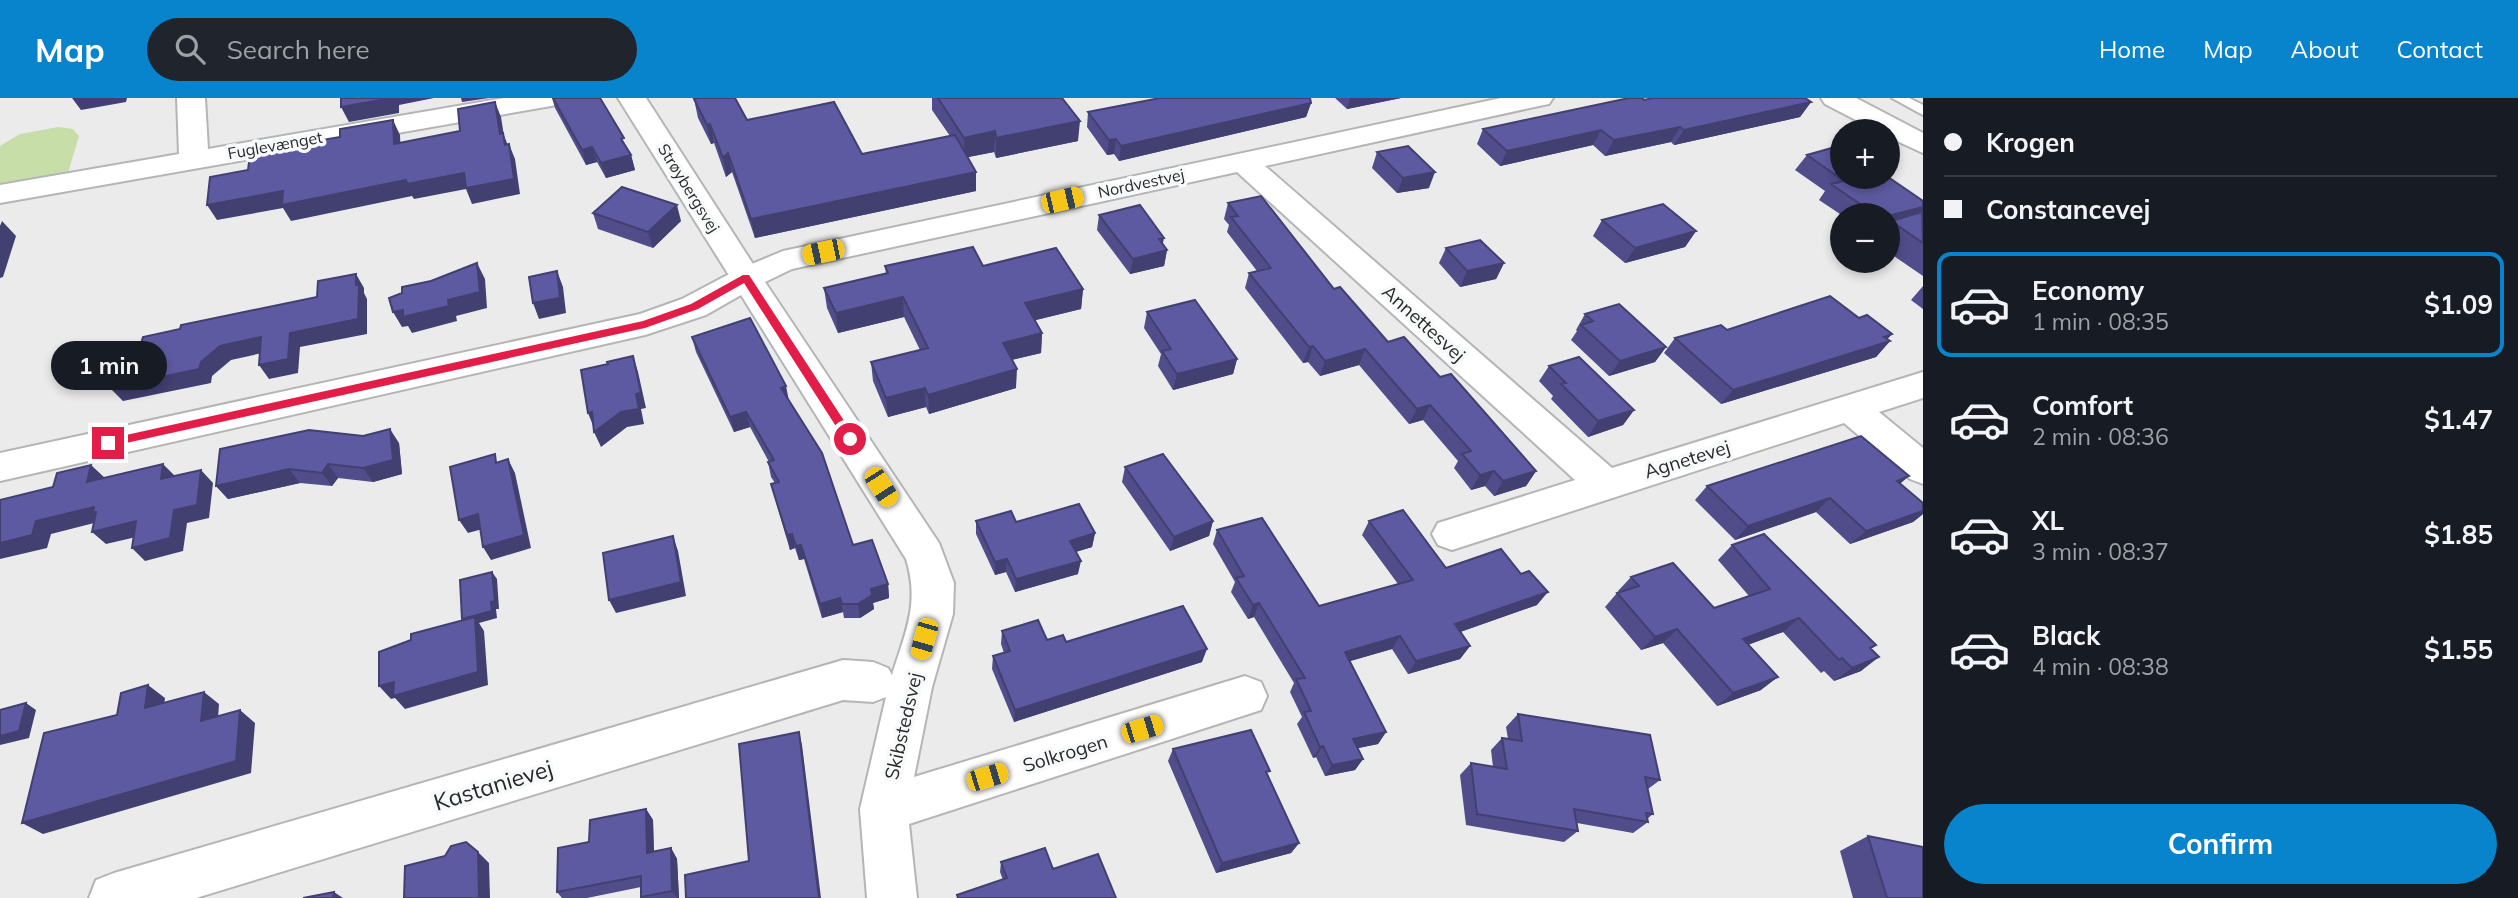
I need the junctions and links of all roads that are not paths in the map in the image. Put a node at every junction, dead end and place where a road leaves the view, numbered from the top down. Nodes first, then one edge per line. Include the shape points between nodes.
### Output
1 (191, 98) edge
2 (551, 98) edge
3 (632, 98) edge
4 (1539, 98) edge
5 (1835, 98) edge
6 (1899, 98) edge
7 (1504, 101) edge
8 (1923, 111) edge
9 (1923, 144) edge
10 (194, 160) junction
11 (1242, 161) junction
12 (0, 194) edge
13 (746, 278) junction
14 (1923, 385) edge
15 (1850, 408) junction
16 (0, 467) edge
17 (1923, 469) edge
18 (1606, 485) junction
19 (1452, 534) dead end
20 (873, 682) dead end
21 (1245, 696) dead end
22 (884, 809) junction
23 (163, 890) edge
24 (114, 898) edge
25 (892, 898) edge

1 - 10 street
2 - 10 street, Fuglevænget
3 - 13 street, Strøybergsvej
4 - 7 street, Nordvestvej
5 - 9 street
6 - 8 lane
7 - 11 street, Nordvestvej
10 - 12 street, Fuglevænget
11 - 13 street, Nordvestvej via 783,261
11 - 18 street, Annettesvej
13 - 16 street, Nordvestvej via 694,307 645,324
13 - 22 street, Skibstedsvej via 925,555 934,583 932,614 910,687
14 - 15 street, Agnetevej
15 - 17 street
15 - 18 street, Agnetevej
18 - 19 street, Agnetevej
20 - 23 street, Kastanievej via 843,680
21 - 22 street, Solkrogen
22 - 25 street, Skibstedsvej
23 - 24 street, Kastanievej

